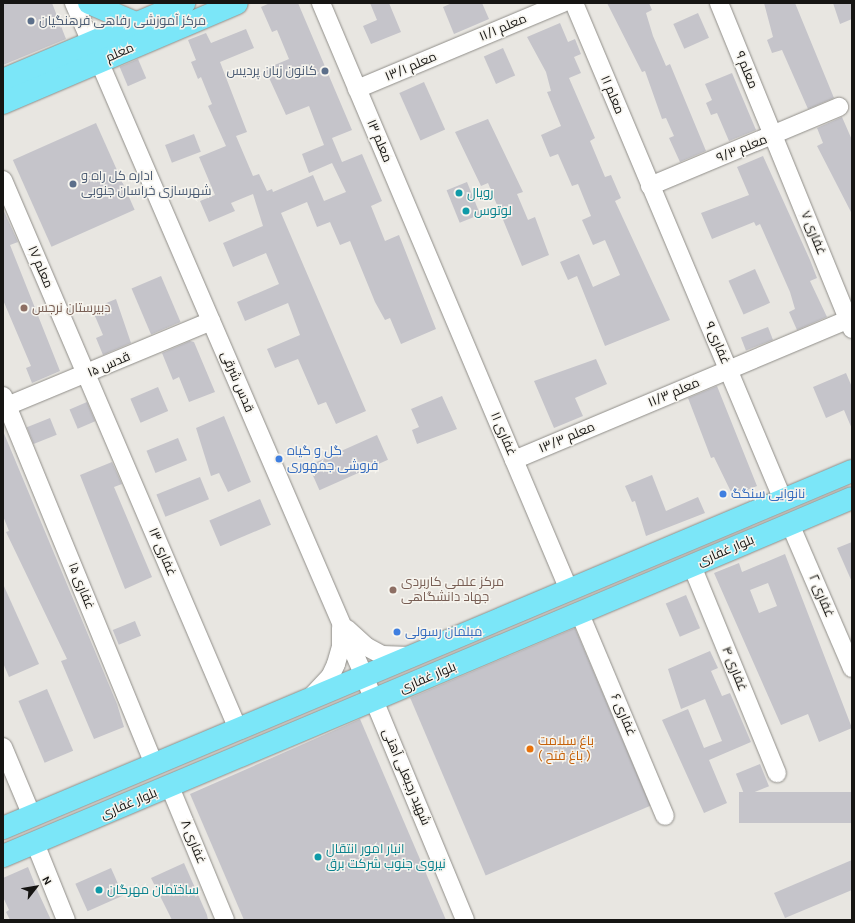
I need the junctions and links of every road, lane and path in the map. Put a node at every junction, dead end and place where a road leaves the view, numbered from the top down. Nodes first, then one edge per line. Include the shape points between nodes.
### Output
1 (74, 3) edge
2 (89, 3) edge
3 (184, 3) edge
4 (237, 3) edge
5 (321, 3) edge
6 (563, 3) edge
7 (574, 3) edge
8 (719, 3) edge
9 (136, 24) junction
10 (465, 44) joint
11 (95, 52) junction
12 (3, 80) edge
13 (357, 89) junction
14 (3, 103) edge
15 (839, 107) dead end
16 (773, 136) junction
17 (3, 180) edge
18 (650, 186) junction
19 (437, 279) joint
20 (211, 322) junction
21 (851, 322) edge
22 (728, 370) junction
23 (86, 375) junction
24 (5, 401) edge
25 (620, 415) joint
26 (514, 460) junction
27 (852, 471) edge
28 (852, 498) edge
29 (783, 500) junction
30 (790, 524) junction
31 (692, 566) junction
32 (569, 590) junction
33 (580, 614) junction
34 (338, 617) junction
35 (416, 654) junction
36 (852, 668) edge
37 (364, 676) junction
38 (375, 701) junction
39 (301, 703) junction
40 (238, 729) junction
41 (3, 747) edge
42 (154, 765) junction
43 (777, 773) dead end
44 (170, 787) junction
45 (32, 816) junction
46 (665, 816) dead end
47 (3, 828) edge
48 (35, 843) junction
49 (3, 856) edge
50 (66, 920) edge
51 (225, 920) edge
52 (465, 920) edge

1 - 11 street, قدس شرقی
2 - 9 main road
3 - 9 main road, معلم
4 - 11 main road, معلم
5 - 13 street, معلم ۱۳
6 - 10 street, معلم ۱۱/۱
7 - 18 street, معلم ۱۱
8 - 16 street, معلم ۹
9 - 11 main road, معلم
10 - 13 street, معلم ۱۳/۱
11 - 12 main road, معلم
11 - 14 main road, معلم
11 - 20 street, قدس شرقی
13 - 19 street, معلم ۱۳
15 - 16 street, معلم ۹/۳
16 - 18 street, معلم ۹/۳
16 - 21 street, غفاری ۷
17 - 23 street, معلم ۱۷
18 - 22 street, غفاری ۹
19 - 26 street, غفاری ۱۱
20 - 23 street, قدس ۱۵
20 - 34 street, قدس شرقی
21 - 22 street, معلم ۱۱/۳
22 - 25 street, معلم ۱۱/۳
22 - 29 street, غفاری ۹
23 - 24 street, قدس ۱۵
23 - 40 street, غفاری ۱۳
24 - 42 street, غفاری ۱۵
25 - 26 street, معلم ۱۳/۳
26 - 32 street, غفاری ۱۱
27 - 29 main road, بلوار غفاری
28 - 30 main road, بلوار غفاری
29 - 32 main road, بلوار غفاری
30 - 31 main road, بلوار غفاری
30 - 36 street, غفاری ۲
31 - 33 main road, بلوار غفاری
31 - 43 street, غفاری ۴
32 - 35 main road, بلوار غفاری
33 - 38 main road, بلوار غفاری
33 - 46 street, غفاری ۶
34 - 35 street via 353,636 377,652 398,658
34 - 37 street, قدس شرقی
34 - 39 street via 342,634 336,664 319,692
35 - 37 main road, بلوار غفاری
37 - 38 street, قدس شرقی
37 - 39 main road, بلوار غفاری
38 - 44 main road, بلوار غفاری
38 - 52 street, شهید رجبعلی آهنی
39 - 40 main road, بلوار غفاری
40 - 42 main road, بلوار غفاری
41 - 45 street
42 - 45 main road, بلوار غفاری
44 - 48 main road, بلوار غفاری
44 - 51 street, غفاری ۸
45 - 47 main road, بلوار غفاری
48 - 49 main road, بلوار غفاری
48 - 50 street

